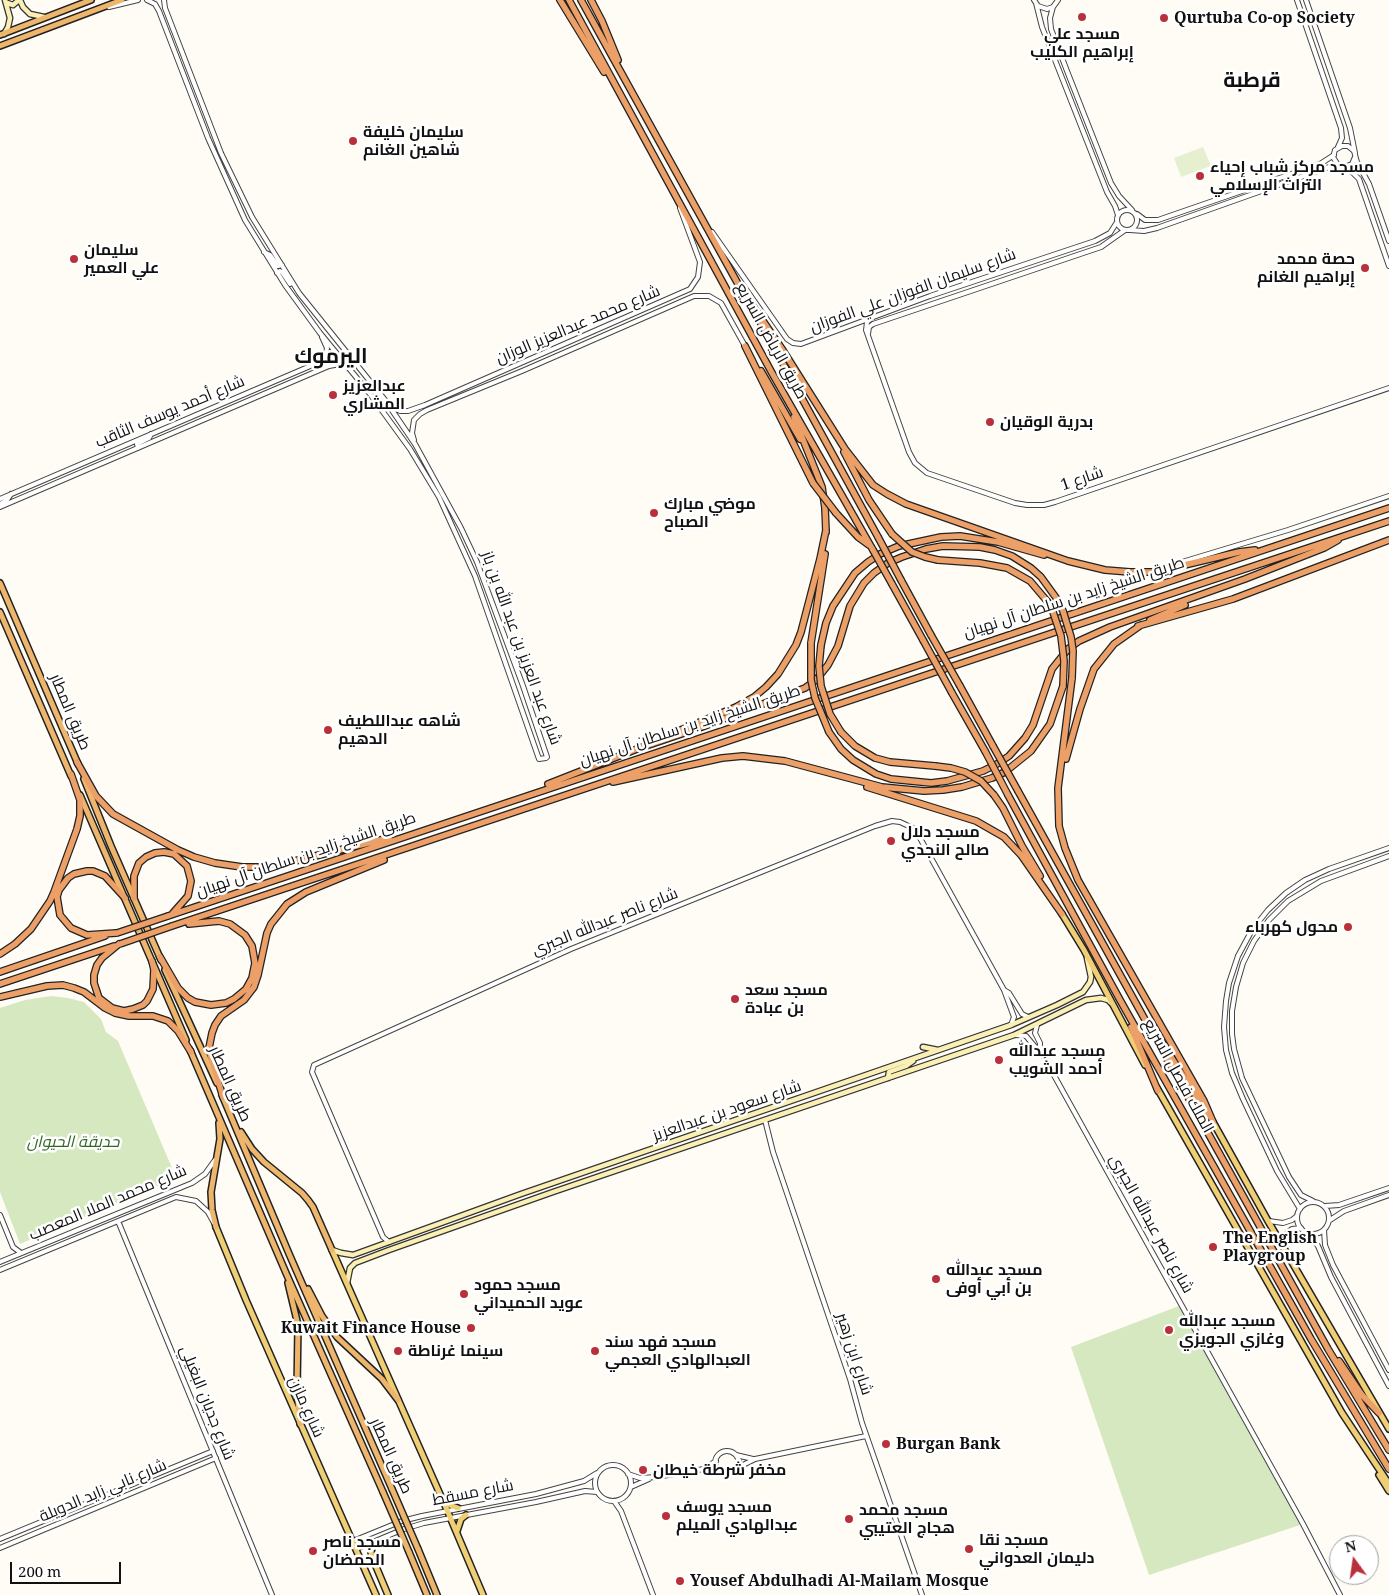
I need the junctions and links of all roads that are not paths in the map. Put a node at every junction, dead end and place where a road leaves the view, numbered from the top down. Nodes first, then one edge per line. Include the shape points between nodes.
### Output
1 (19, 0) edge
2 (91, 0) edge
3 (122, 0) edge
4 (138, 0) edge
5 (147, 0) edge
6 (164, 0) edge
7 (560, 0) edge
8 (569, 0) edge
9 (581, 0) edge
10 (591, 0) edge
11 (1058, 0) edge
12 (1297, 0) edge
13 (1306, 0) edge
14 (6, 1) edge
15 (1035, 2) edge
16 (1053, 7) junction
17 (102, 8) junction
18 (46, 17) junction
19 (1, 35) edge
20 (0, 46) edge
21 (626, 80) junction
22 (625, 103) junction
23 (208, 138) junction
24 (1337, 149) junction
25 (221, 153) junction
26 (1334, 155) junction
27 (1355, 155) junction
28 (217, 158) junction
29 (1342, 167) junction
30 (1302, 170) junction
31 (232, 177) junction
32 (1304, 177) junction
33 (677, 196) junction
34 (1132, 210) junction
35 (1136, 214) junction
36 (1118, 215) junction
37 (1117, 222) junction
38 (706, 224) junction
39 (1128, 230) junction
40 (1389, 241) edge
41 (264, 252) junction
42 (282, 265) junction
43 (1389, 266) edge
44 (278, 273) junction
45 (978, 280) junction
46 (968, 284) junction
47 (294, 286) junction
48 (981, 288) junction
49 (742, 290) junction
50 (970, 291) junction
51 (684, 292) junction
52 (687, 299) junction
53 (876, 315) junction
54 (880, 321) junction
55 (320, 333) junction
56 (868, 334) junction
57 (745, 346) junction
58 (532, 359) junction
59 (314, 364) junction
60 (350, 367) junction
61 (507, 370) junction
62 (772, 373) junction
63 (517, 374) junction
64 (303, 377) junction
65 (492, 384) junction
66 (1389, 388) edge
67 (385, 400) junction
68 (425, 405) junction
69 (427, 410) junction
70 (826, 419) junction
71 (151, 434) junction
72 (415, 444) junction
73 (138, 448) junction
74 (813, 462) junction
75 (12, 494) junction
76 (1389, 496) edge
77 (0, 499) edge
78 (0, 505) edge
79 (1389, 508) edge
80 (446, 512) junction
81 (1389, 521) edge
82 (461, 528) junction
83 (826, 530) junction
84 (1343, 536) junction
85 (458, 538) junction
86 (1389, 540) edge
87 (470, 546) junction
88 (872, 548) junction
89 (1265, 549) junction
90 (1068, 561) junction
91 (1155, 572) junction
92 (0, 583) edge
93 (1197, 597) junction
94 (0, 612) edge
95 (1138, 626) junction
96 (960, 686) joint
97 (952, 693) joint
98 (640, 748) junction
99 (785, 761) junction
100 (78, 762) junction
101 (71, 774) junction
102 (585, 788) junction
103 (1058, 788) junction
104 (526, 795) junction
105 (430, 828) junction
106 (432, 840) junction
107 (1389, 848) edge
108 (1389, 856) edge
109 (125, 898) junction
110 (134, 898) junction
111 (1062, 914) junction
112 (170, 915) junction
113 (173, 926) junction
114 (116, 933) junction
115 (119, 944) junction
116 (1084, 950) junction
117 (0, 954) edge
118 (160, 957) junction
119 (152, 961) junction
120 (1, 971) edge
121 (0, 984) edge
122 (1004, 990) junction
123 (0, 997) edge
124 (1120, 1000) junction
125 (1057, 1005) junction
126 (1113, 1005) junction
127 (1061, 1014) junction
128 (1143, 1016) junction
129 (1030, 1017) junction
130 (1037, 1025) junction
131 (1011, 1026) junction
132 (1014, 1034) junction
133 (923, 1047) dead end
134 (942, 1050) junction
135 (1040, 1050) junction
136 (191, 1052) junction
137 (914, 1060) junction
138 (878, 1072) junction
139 (888, 1078) junction
140 (881, 1080) junction
141 (1158, 1091) junction
142 (223, 1097) junction
143 (214, 1106) junction
144 (765, 1120) junction
145 (233, 1121) junction
146 (1213, 1122) junction
147 (218, 1156) junction
148 (585, 1173) junction
149 (577, 1176) junction
150 (587, 1181) junction
151 (577, 1184) junction
152 (1389, 1188) edge
153 (176, 1189) junction
154 (1389, 1195) edge
155 (176, 1197) junction
156 (1314, 1201) junction
157 (1325, 1206) junction
158 (1300, 1208) junction
159 (0, 1216) edge
160 (1297, 1216) junction
161 (1268, 1220) junction
162 (1330, 1220) junction
163 (118, 1221) junction
164 (434, 1226) junction
165 (216, 1227) junction
166 (1300, 1228) junction
167 (424, 1229) junction
168 (75, 1230) junction
169 (1324, 1230) junction
170 (436, 1233) junction
171 (64, 1234) junction
172 (1309, 1234) junction
173 (426, 1237) junction
174 (77, 1239) junction
175 (383, 1241) junction
176 (67, 1243) junction
177 (13, 1247) junction
178 (1283, 1247) junction
179 (332, 1250) junction
180 (20, 1253) junction
181 (353, 1255) junction
182 (290, 1256) junction
183 (12, 1257) junction
184 (0, 1262) edge
185 (355, 1263) junction
186 (0, 1270) edge
187 (286, 1273) junction
188 (347, 1283) junction
189 (1328, 1349) junction
190 (1372, 1353) junction
191 (1389, 1371) edge
192 (1389, 1386) edge
193 (398, 1400) junction
194 (1379, 1413) junction
195 (300, 1424) junction
196 (1389, 1429) edge
197 (866, 1436) junction
198 (1389, 1450) edge
199 (213, 1451) junction
200 (736, 1455) junction
201 (216, 1458) junction
202 (755, 1459) junction
203 (1372, 1459) junction
204 (716, 1461) junction
205 (180, 1464) junction
206 (171, 1468) junction
207 (738, 1468) junction
208 (704, 1469) junction
209 (1389, 1469) edge
210 (183, 1471) junction
211 (597, 1472) junction
212 (719, 1472) junction
213 (628, 1474) junction
214 (174, 1476) junction
215 (656, 1477) junction
216 (1389, 1484) edge
217 (631, 1487) junction
218 (1389, 1491) edge
219 (597, 1492) junction
220 (536, 1494) junction
221 (524, 1496) junction
222 (624, 1498) junction
223 (614, 1501) junction
224 (443, 1502) junction
225 (536, 1502) junction
226 (525, 1504) junction
227 (458, 1508) junction
228 (447, 1510) junction
229 (621, 1511) junction
230 (466, 1515) junction
231 (450, 1518) junction
232 (36, 1525) junction
233 (24, 1530) junction
234 (40, 1532) junction
235 (457, 1532) junction
236 (28, 1537) junction
237 (0, 1539) edge
238 (353, 1541) junction
239 (374, 1542) junction
240 (0, 1548) edge
241 (356, 1549) junction
242 (272, 1595) edge
243 (376, 1595) edge
244 (388, 1595) edge
245 (427, 1595) edge
246 (437, 1595) edge
247 (483, 1595) edge
248 (653, 1595) edge
249 (922, 1595) edge
250 (1340, 1595) edge

1 - 14 main road via 13,5
1 - 18 main road via 30,14
2 - 18 highway
3 - 17 highway
4 - 17 street
5 - 23 street, شارع عبد العزيز بن عبد الله بن باز via 158,9
6 - 25 street, شارع عبد العزيز بن عبد الله بن باز
7 - 22 highway
8 - 22 highway, طريق الرياض السريع
9 - 21 highway, طريق الرياض السريع
10 - 21 highway
11 - 16 street
12 - 24 street via 1341,128 1342,138
13 - 27 street via 1350,128
14 - 19 main road via 10,20 7,30
15 - 16 street via 1044,9
15 - 36 street via 1042,27
16 - 34 street via 1051,29 1113,187
17 - 20 highway
18 - 19 highway
21 - 38 highway, طريق الرياض السريع
22 - 33 highway, طريق الرياض السريع
23 - 25 street via 216,152
23 - 28 street, شارع عبد العزيز بن عبد الله بن باز
24 - 26 street
24 - 27 street via 1352,148
25 - 31 street, شارع عبد العزيز بن عبد الله بن باز
26 - 29 street via 1335,162
26 - 30 street via 1323,163
27 - 29 street via 1350,166
27 - 40 street
28 - 31 street
28 - 41 street, شارع عبد العزيز بن عبد الله بن باز via 245,220
29 - 32 street via 1329,167
29 - 43 street via 1359,179
30 - 32 street
30 - 35 street via 1158,220 1145,220
31 - 42 street, شارع عبد العزيز بن عبد الله بن باز
32 - 39 street via 1157,228
33 - 51 street, شارع محمد عبدالعزيز الوزان via 700,262 698,277
33 - 62 highway, طريق الرياض السريع
34 - 35 street
34 - 36 street via 1124,210
35 - 39 street via 1137,224
36 - 37 street
37 - 39 street via 1120,228
37 - 45 street, شارع سليمان الفوزان علي الفوزان via 1100,240
38 - 49 highway, طريق الرياض السريع
38 - 53 street, شارع سليمان الفوزان علي الفوزان via 784,335 793,343 810,342
39 - 48 street, شارع سليمان الفوزان علي الفوزان via 1101,247
41 - 42 street via 278,266
41 - 44 street, شارع عبد العزيز بن عبد الله بن باز
42 - 47 street, شارع عبد العزيز بن عبد الله بن باز
44 - 47 street via 282,272
44 - 55 street, شارع عبد العزيز بن عبد الله بن باز
45 - 46 street, شارع سليمان الفوزان علي الفوزان
45 - 48 street via 977,285
46 - 50 street
46 - 53 street, شارع سليمان الفوزان علي الفوزان
47 - 67 street, شارع عبد العزيز بن عبد الله بن باز
48 - 50 street, شارع سليمان الفوزان علي الفوزان
49 - 70 highway
49 - 96 highway, طريق الرياض السريع, bridge
50 - 54 street, شارع سليمان الفوزان علي الفوزان
51 - 52 street
51 - 58 street, شارع محمد عبدالعزيز الوزان
52 - 57 street, شارع محمد عبدالعزيز الوزان via 702,295 716,299 726,310
52 - 63 street, شارع محمد عبدالعزيز الوزان
53 - 54 street
53 - 56 street via 867,322
54 - 56 street via 871,325
55 - 59 street via 327,348 326,354
55 - 60 street, شارع عبد العزيز بن عبد الله بن باز
56 - 66 street, شارع 1 via 909,452 918,467 927,473 1027,505 1055,502
57 - 74 highway
57 - 88 highway, bridge via 813,482 858,537
58 - 61 street, شارع محمد عبدالعزيز الوزان
58 - 63 street via 516,368
59 - 64 street via 317,365 316,370
59 - 71 street, شارع أحمد يوسف الثاقب
60 - 64 street, شارع أحمد يوسف الثاقب via 336,364
60 - 80 street, شارع عبد العزيز بن عبد الله بن باز via 410,449
61 - 65 street via 508,376
61 - 68 street, شارع محمد عبدالعزيز الوزان
62 - 74 highway
62 - 88 highway, طريق الرياض السريع
63 - 65 street, شارع محمد عبدالعزيز الوزان
64 - 73 street, شارع أحمد يوسف الثاقب
65 - 69 street, شارع محمد عبدالعزيز الوزان
67 - 68 street, شارع محمد عبدالعزيز الوزان via 400,411
67 - 72 street, شارع عبد العزيز بن عبد الله بن باز
68 - 69 street
69 - 72 street via 414,420 412,433
70 - 90 highway via 862,472 887,494 906,504
70 - 99 highway, bridge via 869,500 892,534 912,552 938,560 1007,568 1030,581 1047,601 1058,624 1063,648 1063,686 1050,724 1031,751 1005,772 976,783 924,791 882,787
71 - 73 street via 137,444
71 - 75 street, شارع أحمد يوسف الثاقب
72 - 82 street, شارع عبد العزيز بن عبد الله بن باز
73 - 78 street, شارع أحمد يوسف الثاقب
74 - 83 highway via 822,487
75 - 77 street, شارع أحمد يوسف الثاقب
75 - 78 street
76 - 91 street
79 - 89 highway, طريق الشيخ زايد بن سلطان آل نهيان
80 - 82 street via 458,529
80 - 85 street, شارع عبد العزيز بن عبد الله بن باز
81 - 84 highway, طريق الشيخ زايد بن سلطان آل نهيان
82 - 87 street, شارع عبد العزيز بن عبد الله بن باز
83 - 93 highway, bridge via 811,643 813,689 821,715 841,749 876,774 891,779 939,782 964,777 997,764 1025,738 1033,725 1052,669 1068,649 1090,635
83 - 98 highway via 801,632 778,674 760,692 736,707
84 - 93 highway via 1324,548
84 - 102 highway, طريق الشيخ زايد بن سلطان آل نهيان
85 - 87 street via 462,536
85 - 87 street, شارع عبد العزيز بن عبد الله بن باز via 475,576 539,759 543,759 547,757
86 - 95 highway via 1233,599
88 - 97 highway, طريق الرياض السريع, bridge
89 - 91 highway
89 - 104 highway, طريق الشيخ زايد بن سلطان آل نهيان
90 - 91 highway via 1115,571
90 - 111 highway, bridge via 998,542 960,536 899,546 880,554 856,573 833,606 826,623 819,666 826,705 841,732 855,746 875,758 951,768 981,781 1002,808
92 - 100 highway, طريق المطار
93 - 95 highway
94 - 101 highway, طريق المطار
95 - 103 highway via 1114,644 1094,669
96 - 128 highway, الملك فيصل السريع, bridge
97 - 124 highway, الملك فيصل السريع, bridge
98 - 103 highway, bridge via 805,688 816,680 838,646 850,606 864,583 888,563 943,546 980,547 1012,556 1041,577 1057,599 1068,624 1074,664
98 - 104 highway via 570,774
99 - 102 highway via 743,756 722,758
99 - 111 highway via 990,828 1021,855
100 - 105 highway via 96,796 113,814 188,854 226,865 270,867
100 - 110 highway, طريق المطار
101 - 109 highway, طريق المطار
101 - 117 highway via 80,800 80,816 54,892 31,928
102 - 106 highway, طريق الشيخ زايد بن سلطان آل نهيان
103 - 146 highway via 1059,826 1070,864
104 - 105 highway, طريق الشيخ زايد بن سلطان آل نهيان
105 - 112 highway, طريق الشيخ زايد بن سلطان آل نهيان
106 - 113 highway, طريق الشيخ زايد بن سلطان آل نهيان
106 - 142 highway via 306,892 282,910 267,933 254,987 244,1000 222,1016 212,1033 211,1058
107 - 158 street via 1329,869 1286,893 1252,930 1229,983 1224,1027 1230,1064 1240,1094 1277,1171
108 - 156 street via 1321,881 1288,901 1254,941 1236,987 1232,1034 1242,1078 1289,1177 1301,1195
109 - 114 highway via 105,876 87,871 68,878 57,897 60,915 71,928 87,934
109 - 119 highway, طريق المطار
110 - 112 highway via 134,876 139,863 155,853 174,854 187,866 191,881 188,896
110 - 118 highway, طريق المطار
111 - 116 main road, الملك فيصل السريع
112 - 114 highway, طريق الشيخ زايد بن سلطان آل نهيان, bridge
113 - 115 highway, طريق الشيخ زايد بن سلطان آل نهيان, bridge
113 - 118 highway via 219,921 240,930 252,946 254,957 249,984 241,994 226,1003 203,1004 188,998 178,988
114 - 120 highway, طريق الشيخ زايد بن سلطان آل نهيان
115 - 119 highway via 102,958 94,975 99,998 112,1008 124,1011 147,1001 153,989
115 - 121 highway, طريق الشيخ زايد بن سلطان آل نهيان
116 - 125 main road, شارع سعود بن عبدالعزيز via 1090,982 1083,992
116 - 126 main road, الملك فيصل السريع
118 - 142 highway, طريق المطار
119 - 136 highway, طريق المطار
122 - 129 street, شارع ناصر عبدالله الجبري via 1022,1014
122 - 131 street, شارع ناصر عبدالله الجبري via 1014,1017
122 - 175 street, شارع ناصر عبدالله الجبري via 915,828 892,821 875,826 571,949 314,1064 312,1072
123 - 136 highway via 47,986 74,988 115,1013 153,1016 168,1021
124 - 141 highway
124 - 209 highway, الملك فيصل السريع via 1311,1340
125 - 127 main road via 1062,1009
125 - 129 main road, شارع سعود بن عبدالعزيز
126 - 127 main road, شارع سعود بن عبدالعزيز via 1108,1000 1095,998
126 - 141 main road, الملك فيصل السريع
127 - 130 main road, شارع سعود بن عبدالعزيز
128 - 146 highway
128 - 189 highway, الملك فيصل السريع
129 - 131 main road, شارع سعود بن عبدالعزيز
130 - 132 main road, شارع سعود بن عبدالعزيز
130 - 135 street, شارع ناصر عبدالله الجبري via 1035,1033
131 - 134 main road, شارع سعود بن عبدالعزيز
132 - 135 street, شارع ناصر عبدالله الجبري via 1026,1036
132 - 139 main road, شارع سعود بن عبدالعزيز
133 - 134 main road
134 - 137 main road, شارع سعود بن عبدالعزيز
135 - 250 street, شارع ناصر عبدالله الجبري
136 - 143 highway, طريق المطار
137 - 138 main road, شارع سعود بن عبدالعزيز
137 - 139 main road via 889,1072
138 - 140 main road via 882,1075
138 - 148 main road, شارع سعود بن عبدالعزيز
139 - 140 main road, شارع سعود بن عبدالعزيز
140 - 144 main road, شارع سعود بن عبدالعزيز
141 - 203 main road, الملك فيصل السريع via 1332,1398
142 - 145 highway, طريق المطار
143 - 147 highway via 220,1131
143 - 187 highway, طريق المطار
144 - 150 main road, شارع سعود بن عبدالعزيز
144 - 197 street, شارع ابن زهير
145 - 179 highway via 264,1162 308,1200
145 - 182 highway, طريق المطار
146 - 161 main road, الملك فيصل السريع
147 - 153 street, شارع محمد الملا المعصب via 198,1180
147 - 165 highway via 211,1192
148 - 149 main road, شارع سعود بن عبدالعزيز
148 - 150 main road
149 - 151 main road via 580,1180
149 - 164 main road, شارع سعود بن عبدالعزيز
150 - 151 main road, شارع سعود بن عبدالعزيز
151 - 170 main road, شارع سعود بن عبدالعزيز
152 - 157 street via 1339,1205
153 - 155 street via 179,1193
153 - 168 street, شارع محمد الملا المعصب
154 - 162 street via 1344,1211
155 - 163 street, شارع محمد الملا المعصب
155 - 165 street, شارع محمد الملا المعصب via 196,1201 208,1212
156 - 157 street
156 - 158 street
157 - 162 street
158 - 160 street
159 - 177 street
160 - 161 street via 1277,1224
160 - 166 street
161 - 178 main road, الملك فيصل السريع
162 - 169 street
163 - 174 street, شارع محمد الملا المعصب
163 - 199 street, شارع جديان البغيلي
164 - 167 main road, شارع سعود بن عبدالعزيز
164 - 170 main road
165 - 195 main road, شارع مازن
166 - 172 street
166 - 178 street via 1286,1234
167 - 173 main road via 428,1232
167 - 175 main road, شارع سعود بن عبدالعزيز via 389,1242
168 - 171 street, شارع محمد الملا المعصب
168 - 174 street
169 - 172 street
169 - 191 street via 1330,1258
170 - 173 main road, شارع سعود بن عبدالعزيز
171 - 176 street via 68,1238
171 - 180 street, شارع محمد الملا المعصب
172 - 190 street
173 - 185 main road, شارع سعود بن عبدالعزيز
174 - 176 street, شارع محمد الملا المعصب
175 - 181 main road, شارع سعود بن عبدالعزيز
176 - 186 street, شارع محمد الملا المعصب
177 - 180 street
177 - 183 street
178 - 194 main road, الملك فيصل السريع
179 - 181 main road
179 - 188 main road
180 - 183 street, شارع محمد الملا المعصب
181 - 185 main road
182 - 193 highway via 333,1332 388,1385
182 - 246 highway, طريق المطار, bridge
183 - 184 street, شارع محمد الملا المعصب
185 - 188 main road via 350,1268
187 - 195 highway via 298,1325
187 - 245 highway, طريق المطار, bridge
188 - 193 main road
189 - 194 highway via 1366,1401
189 - 198 highway, الملك فيصل السريع
190 - 191 street via 1378,1353
190 - 192 street
193 - 224 main road
194 - 196 main road, الملك فيصل السريع
195 - 238 main road, شارع مازن
197 - 202 street
197 - 249 street, شارع ابن زهير
199 - 201 street, شارع جديان البغيلي
199 - 205 street, شارع نابي زايد الدويلة
200 - 202 street
200 - 204 street via 725,1452
200 - 207 street
201 - 210 street, شارع نابي زايد الدويلة
201 - 242 street, شارع جديان البغيلي
202 - 207 street
203 - 216 main road, الملك فيصل السريع
203 - 218 main road
204 - 208 street
204 - 212 street
205 - 206 street, شارع نابي زايد الدويلة
205 - 210 street
206 - 214 street via 175,1470
206 - 232 street, شارع نابي زايد الدويلة
207 - 212 street via 729,1475
208 - 212 street
208 - 215 street
210 - 214 street, شارع نابي زايد الدويلة
211 - 213 street via 614,1466
211 - 219 street via 594,1484
211 - 220 street, شارع مسقط via 584,1481
213 - 215 street via 640,1478
213 - 217 street
214 - 234 street, شارع نابي زايد الدويلة
215 - 217 street
217 - 222 street
219 - 223 street
219 - 225 street, شارع مسقط via 585,1490
220 - 221 street, شارع مسقط
220 - 225 street
221 - 226 street via 528,1500
221 - 227 street, شارع مسقط
222 - 223 street
222 - 229 street
223 - 229 street
224 - 227 main road
224 - 228 main road
225 - 226 street, شارع مسقط
226 - 230 street, شارع مسقط
227 - 228 street, شارع مسقط
228 - 231 main road
228 - 238 street, شارع مسقط via 402,1522
229 - 248 street
230 - 231 street, شارع مسقط
230 - 235 main road
231 - 235 main road
231 - 239 street, شارع مسقط via 404,1529
232 - 233 street, شارع نابي زايد الدويلة
232 - 234 street via 34,1531
233 - 236 street via 30,1532
233 - 237 street, شارع نابي زايد الدويلة
234 - 236 street, شارع نابي زايد الدويلة
235 - 247 main road
236 - 240 street, شارع نابي زايد الدويلة
238 - 241 main road, شارع مازن
239 - 241 street, شارع مسقط
239 - 244 main road via 372,1558
241 - 243 main road, شارع مازن

